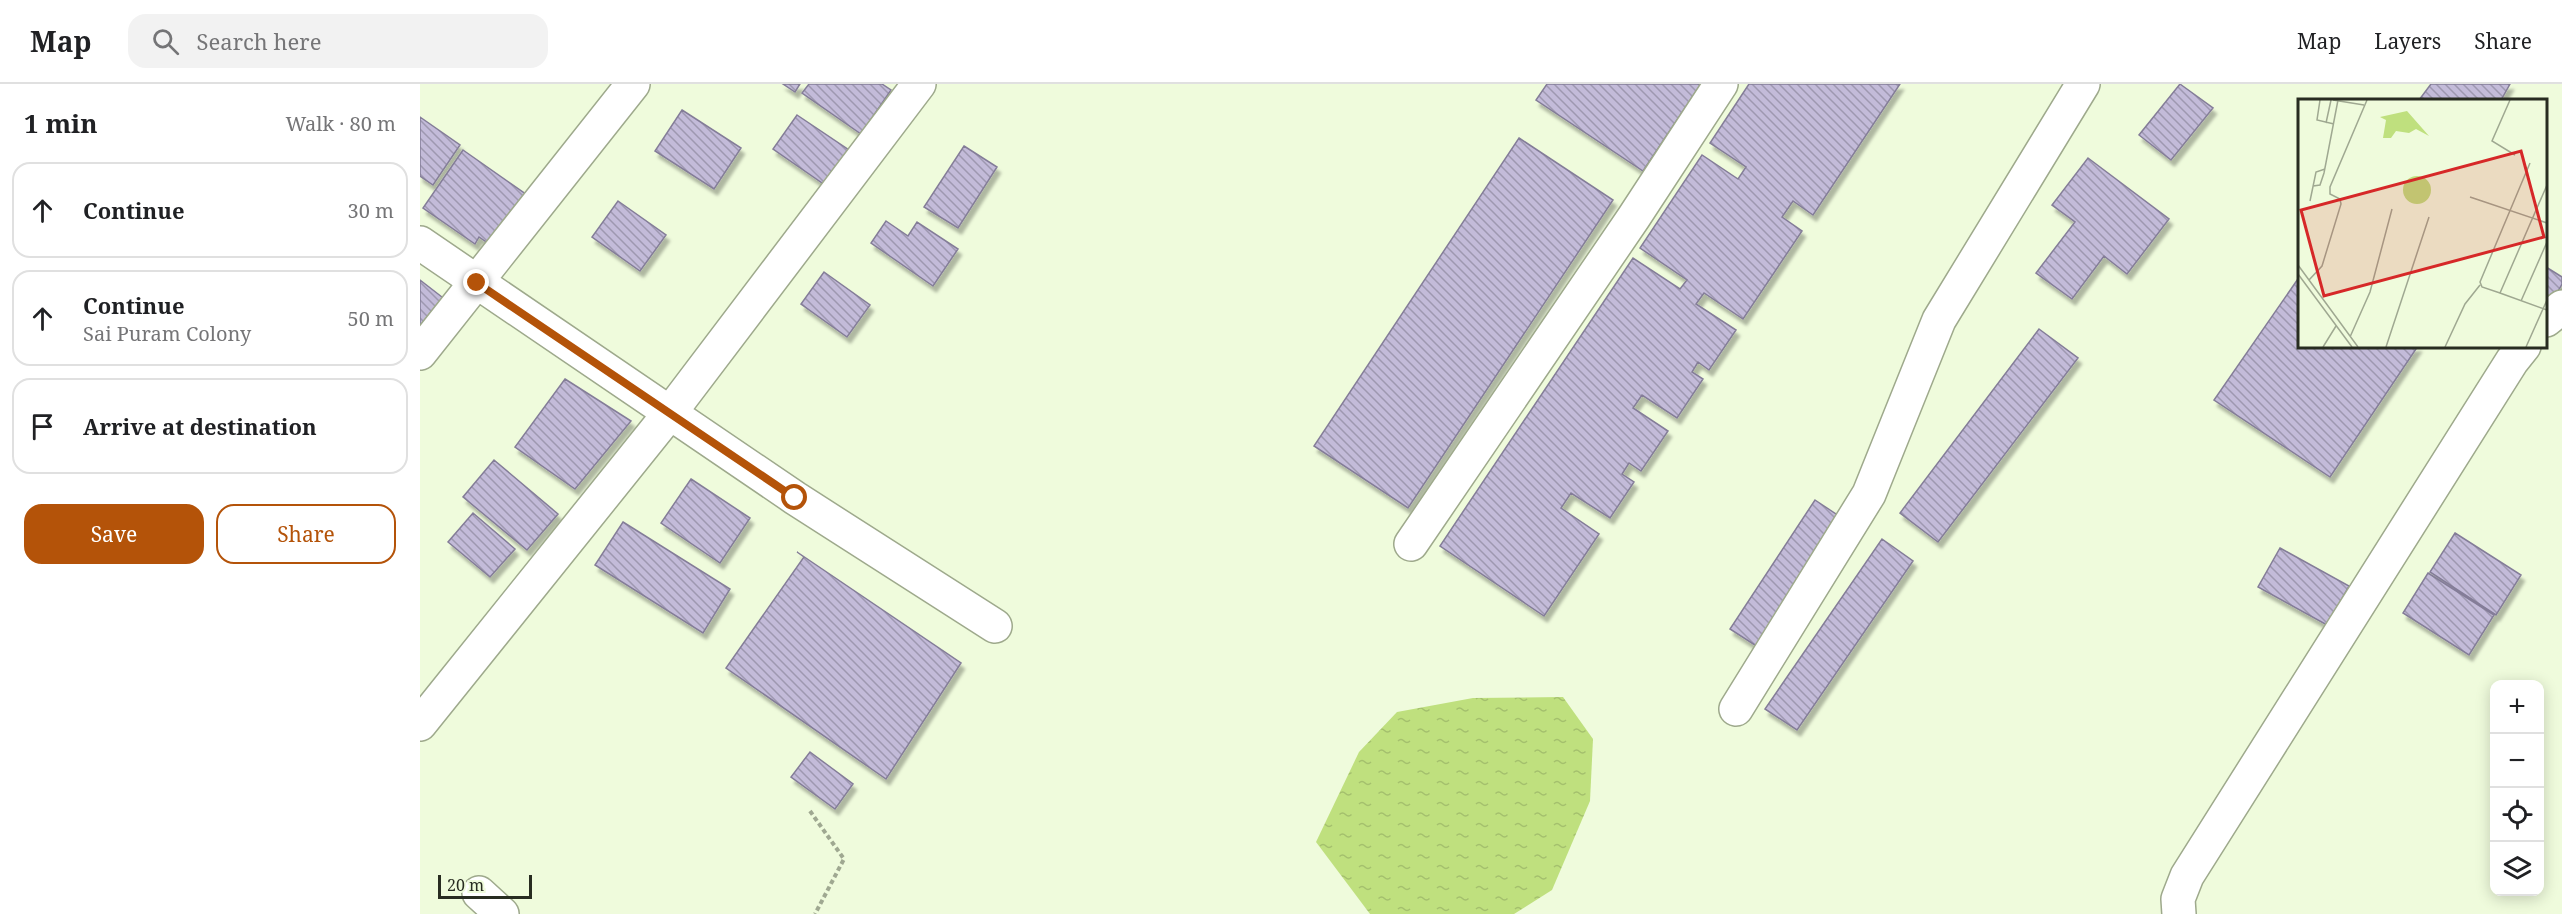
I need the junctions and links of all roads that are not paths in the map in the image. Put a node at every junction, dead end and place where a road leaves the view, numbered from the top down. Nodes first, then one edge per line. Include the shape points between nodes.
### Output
1 (633, 84) edge
2 (919, 84) edge
3 (1720, 84) edge
4 (2083, 84) edge
5 (420, 243) edge
6 (477, 283) junction
7 (2562, 307) edge
8 (2547, 319) edge
9 (2522, 348) edge
10 (420, 353) edge
11 (669, 414) junction
12 (1411, 544) dead end
13 (994, 626) dead end
14 (1736, 709) dead end
15 (420, 724) edge
16 (2179, 914) edge

1 - 6 street
2 - 11 street
3 - 12 street
4 - 14 street via 1939,320 1869,494
5 - 6 street
6 - 10 street
6 - 11 street
7 - 8 street
9 - 16 street via 2187,876 2178,899
11 - 13 street
11 - 15 street

